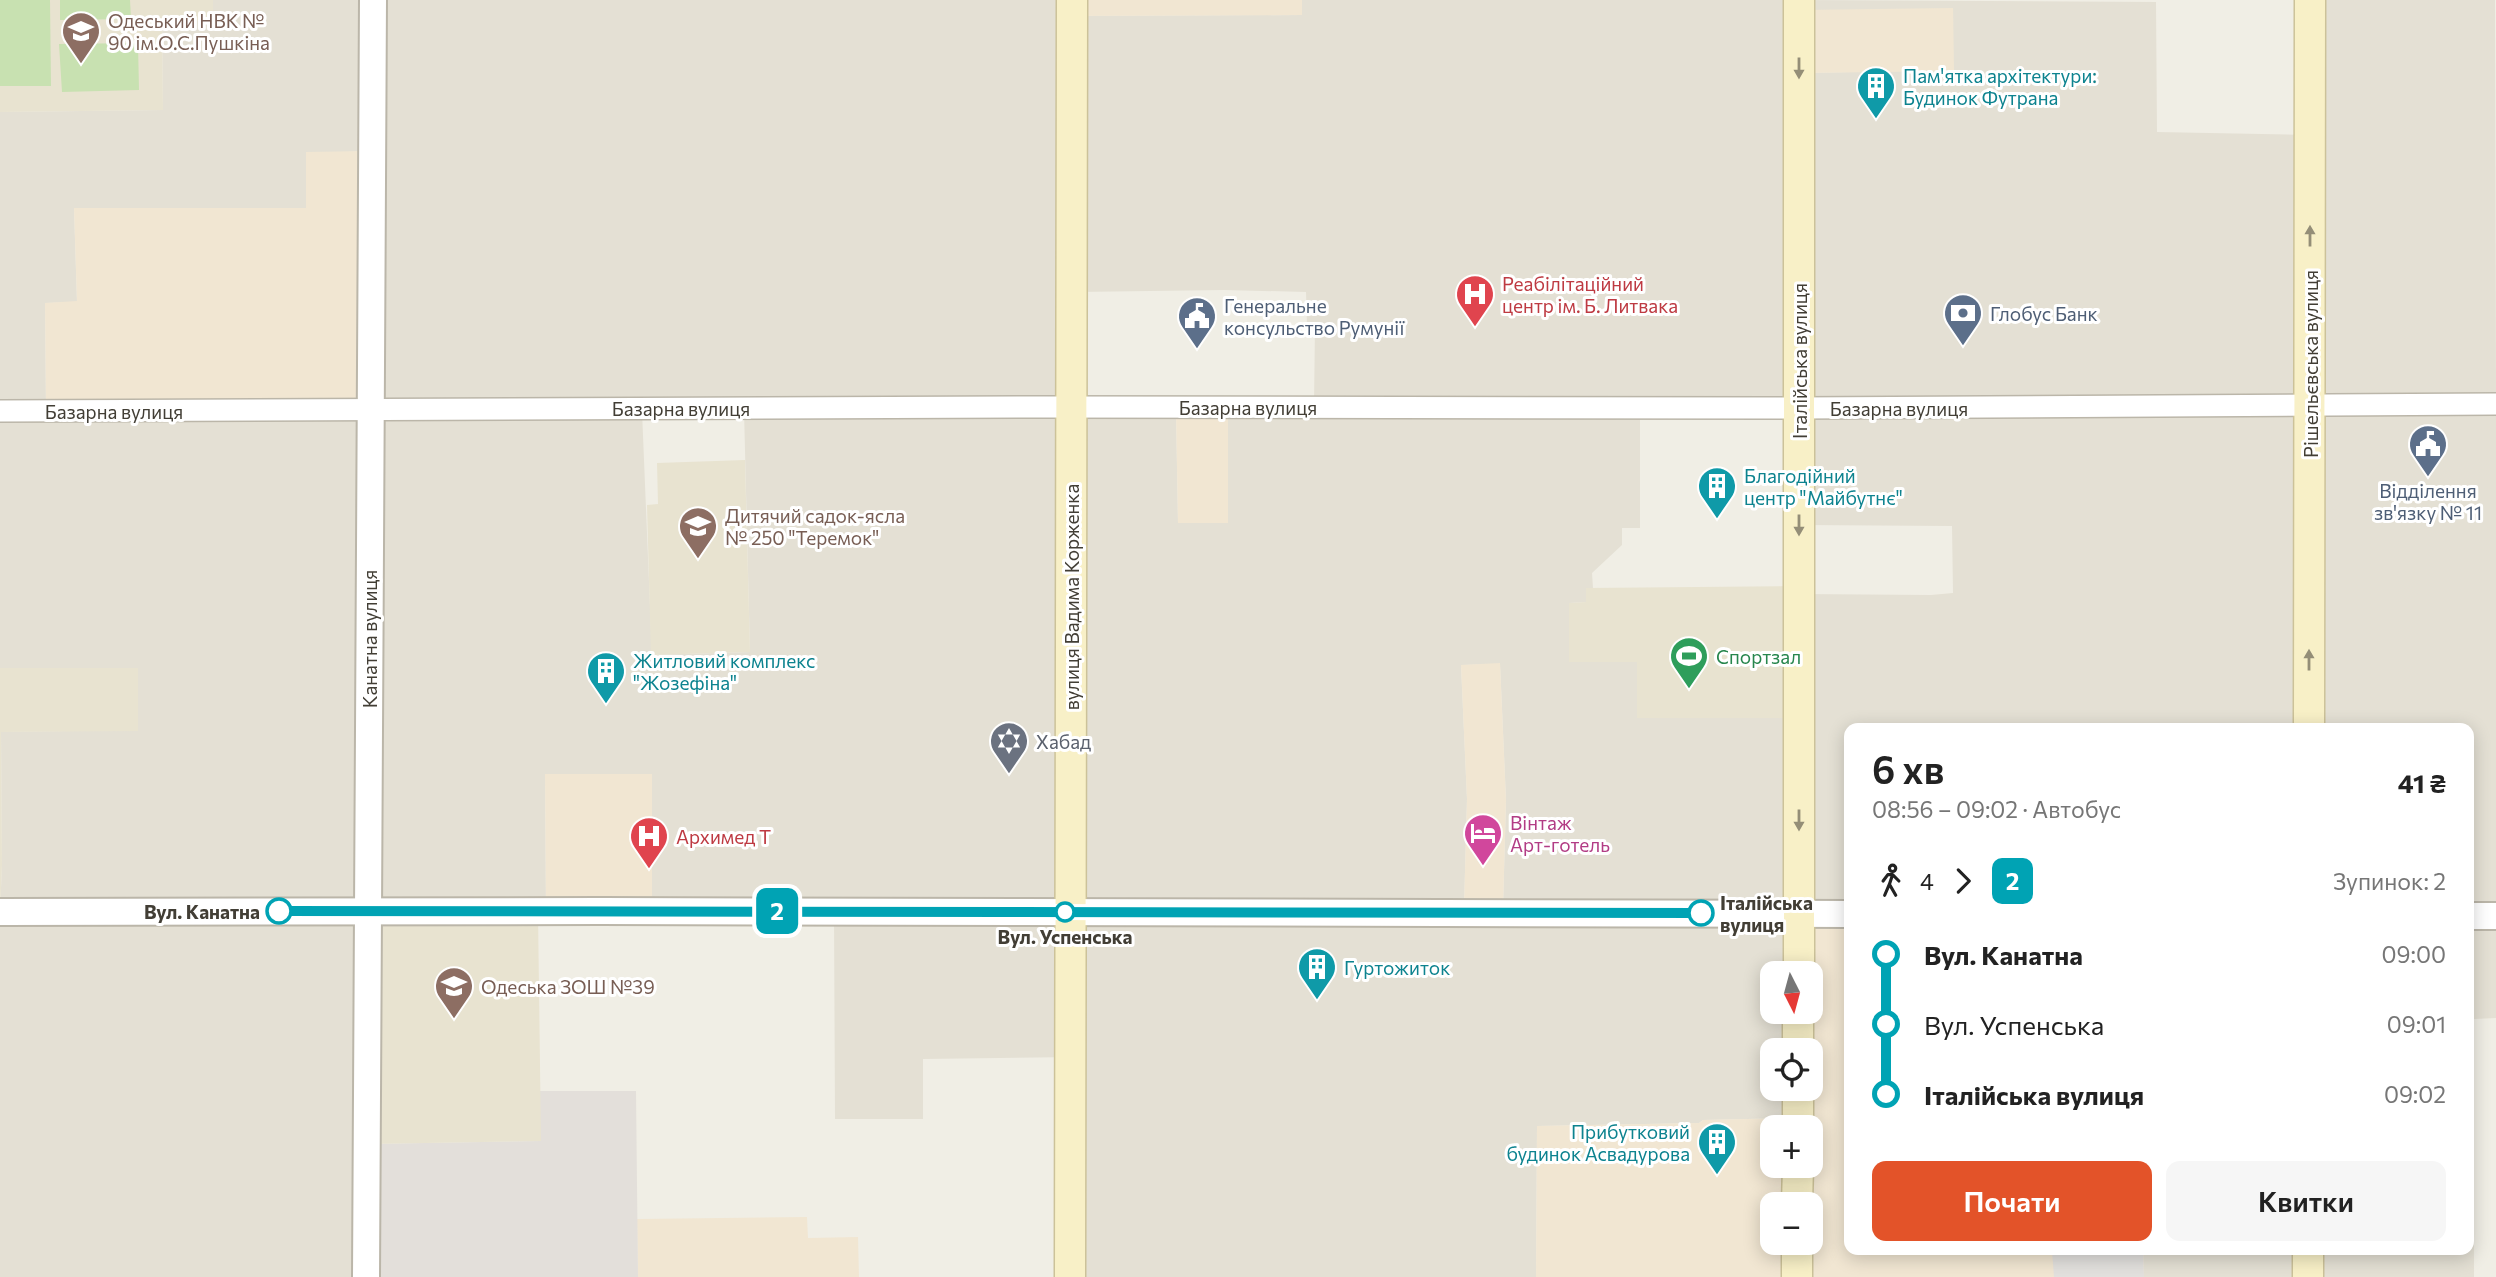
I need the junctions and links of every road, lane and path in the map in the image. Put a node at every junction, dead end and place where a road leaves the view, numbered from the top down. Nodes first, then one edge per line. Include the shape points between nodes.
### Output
1 (373, 0) edge
2 (1072, 0) edge
3 (1799, 0) edge
4 (2310, 0) edge
5 (2496, 404) edge
6 (2309, 406) junction
7 (1071, 407) junction
8 (1799, 408) junction
9 (371, 410) junction
10 (0, 411) edge
11 (2309, 723) edge
12 (368, 911) junction
13 (1071, 911) junction
14 (0, 912) edge
15 (1799, 914) junction
16 (1844, 914) edge
17 (2474, 916) edge
18 (2496, 916) edge
19 (1799, 961) edge
20 (1797, 1255) edge
21 (2308, 1255) edge
22 (366, 1277) edge
23 (1070, 1277) edge
24 (1797, 1277) edge
25 (2308, 1277) edge

1 - 9 street, Канатна вулиця
2 - 7 main road, вулиця Вадима Корженка
3 -> 8 main road, Італійська вулиця
6 -> 4 main road, Рішельєвська вулиця
5 - 6 street, Базарна вулиця
6 - 8 street, Базарна вулиця
11 -> 6 main road, Рішельєвська вулиця
7 - 8 street, Базарна вулиця
7 - 9 street, Базарна вулиця
7 - 13 main road, вулиця Вадима Корженка
8 -> 15 main road, Італійська вулиця
9 - 10 street, Базарна вулиця
9 - 12 street, Канатна вулиця
12 - 13 street
12 - 14 street
12 - 22 street, Канатна вулиця
13 - 15 street
13 - 23 main road, вулиця Вадима Корженка
15 - 16 street
15 - 19 main road, Італійська вулиця
17 - 18 street
20 - 24 main road
21 - 25 main road

